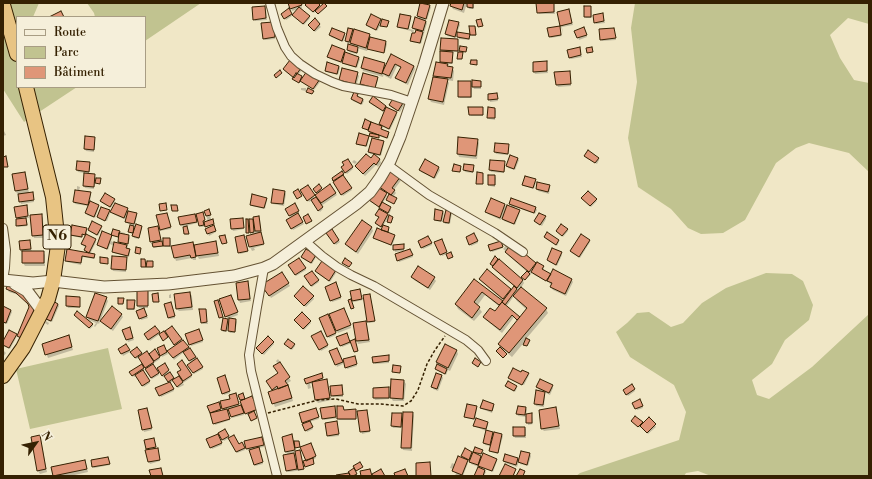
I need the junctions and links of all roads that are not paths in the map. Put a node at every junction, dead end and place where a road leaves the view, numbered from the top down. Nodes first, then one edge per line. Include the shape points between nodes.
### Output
1 (270, 3) edge
2 (443, 3) edge
3 (3, 5) edge
4 (16, 50) edge
5 (26, 88) edge
6 (412, 102) junction
7 (388, 164) junction
8 (3, 228) edge
9 (305, 240) junction
10 (524, 252) dead end
11 (264, 268) junction
12 (6, 281) edge
13 (53, 281) junction
14 (42, 311) junction
15 (486, 361) dead end
16 (3, 376) edge
17 (277, 476) edge

1 - 6 street via 285,47 300,64 315,74 343,86 391,95
2 - 6 street
3 - 4 highway
5 - 13 highway, N6 via 53,197 58,245
6 - 7 street
7 - 9 street via 370,192
7 - 10 street via 429,195
8 - 12 street
9 - 11 street via 286,256
9 - 15 street via 337,267 466,340
11 - 13 street via 234,276 104,288
11 - 17 street via 249,355
12 - 13 street
12 - 14 street via 27,291
13 - 14 highway, N6
14 - 16 highway, N6 via 23,348

